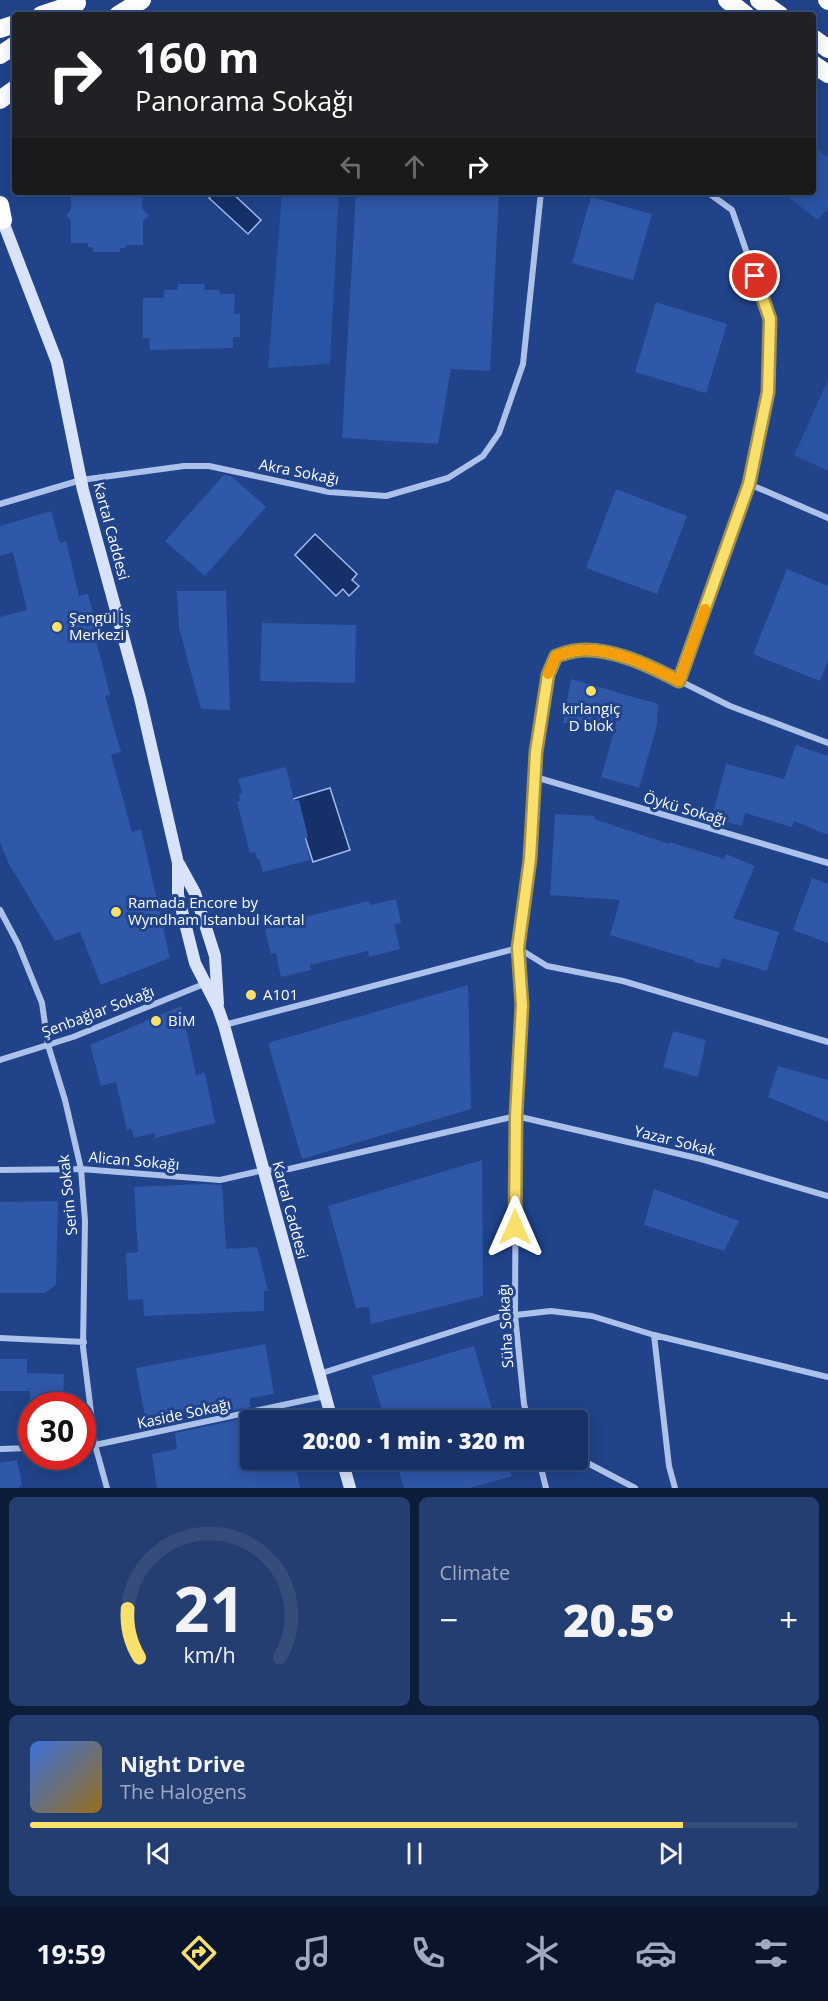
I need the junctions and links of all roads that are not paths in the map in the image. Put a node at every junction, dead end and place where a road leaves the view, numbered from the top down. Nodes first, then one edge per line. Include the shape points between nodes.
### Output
1 (142, 0) edge
2 (727, 0) edge
3 (759, 0) edge
4 (79, 1) edge
5 (49, 12) edge
6 (63, 12) edge
7 (123, 12) edge
8 (742, 12) edge
9 (776, 12) edge
10 (541, 195) edge
11 (711, 195) edge
12 (1, 212) edge
13 (81, 480) junction
14 (749, 484) junction
15 (0, 504) edge
16 (828, 518) edge
17 (679, 681) junction
18 (828, 743) edge
19 (535, 777) junction
20 (178, 863) junction
21 (828, 864) edge
22 (0, 910) edge
23 (518, 948) junction
24 (204, 984) junction
25 (218, 1008) junction
26 (224, 1024) junction
27 (828, 1042) edge
28 (48, 1045) junction
29 (0, 1060) edge
30 (516, 1116) junction
31 (81, 1169) junction
32 (0, 1170) edge
33 (264, 1170) junction
34 (828, 1196) edge
35 (515, 1316) junction
36 (654, 1335) junction
37 (0, 1338) edge
38 (84, 1342) junction
39 (319, 1374) junction
40 (828, 1377) edge
41 (89, 1392) edge
42 (325, 1396) junction
43 (329, 1410) edge
44 (526, 1410) edge
45 (96, 1445) edge
46 (18, 1448) edge
47 (0, 1449) edge
48 (96, 1449) edge
49 (588, 1463) edge
50 (345, 1470) edge
51 (541, 1470) edge
52 (107, 1488) edge
53 (350, 1488) edge
54 (546, 1488) edge
55 (635, 1488) edge
56 (675, 1488) edge

1 - 7 highway
2 - 8 highway
3 - 9 highway
4 - 5 highway
4 - 6 highway
10 - 13 street, Akra Sokağı via 524,364 499,433 483,456 448,478 386,496 328,492 209,466
11 - 14 street via 732,210 770,319 768,392
12 - 13 main road, Kartal Caddesi via 57,362
13 - 15 street, Akra Sokağı
13 - 20 main road, Kartal Caddesi via 140,698
14 - 16 street
14 - 17 street
17 - 18 street via 730,706
17 - 19 street, Süha Sokağı via 644,663 597,651 556,656 548,675
19 - 21 street, Öykü Sokağı
19 - 23 street, Süha Sokağı via 530,859
20 - 24 main road, Kartal Caddesi via 178,895
20 - 25 main road, Kartal Caddesi via 195,893 215,956
22 - 28 street, Serin Sokak via 42,1003
23 - 26 street
23 - 27 street via 547,966 623,981
23 - 30 street, Süha Sokağı via 522,1005
24 - 25 main road, Kartal Caddesi
24 - 28 street, Şenbağlar Sokağı
25 - 26 main road, Kartal Caddesi
26 - 33 main road, Kartal Caddesi
28 - 29 street, Şenbağlar Sokağı
28 - 31 street, Serin Sokak
30 - 33 street, Alican Sokağı via 290,1169
30 - 34 street, Yazar Sokak via 701,1159
30 - 35 street, Süha Sokağı
31 - 32 street, Alican Sokağı
31 - 33 street, Alican Sokağı via 220,1180
31 - 38 street, Serin Sokak via 85,1221
33 - 39 main road, Kartal Caddesi
35 - 36 street via 551,1311 592,1316
35 - 39 street via 498,1317
35 - 44 street, Süha Sokağı
36 - 40 street
36 - 56 street
37 - 38 street
38 - 41 street, Serin Sokak
39 - 42 main road, Kartal Caddesi
42 - 43 main road, Kartal Caddesi
42 - 45 street, Kaside Sokağı
46 - 47 street
48 - 52 street, Serin Sokak
49 - 55 street
50 - 53 main road
51 - 54 street

